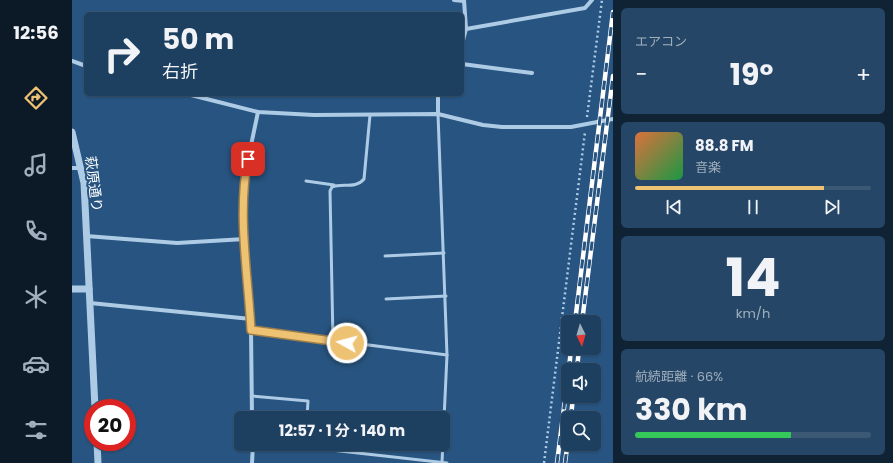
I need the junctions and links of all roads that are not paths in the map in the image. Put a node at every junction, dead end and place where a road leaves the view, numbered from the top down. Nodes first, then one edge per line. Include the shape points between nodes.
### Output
1 (454, 0) edge
2 (464, 0) edge
3 (592, 0) edge
4 (466, 29) junction
5 (464, 36) edge
6 (72, 61) edge
7 (464, 64) edge
8 (84, 65) edge
9 (532, 73) dead end
10 (195, 96) edge
11 (438, 96) edge
12 (258, 112) junction
13 (438, 114) junction
14 (370, 115) junction
15 (613, 119) edge
16 (72, 132) edge
17 (72, 168) edge
18 (81, 168) junction
19 (306, 182) dead end
20 (336, 185) junction
21 (86, 236) junction
22 (245, 239) junction
23 (444, 253) junction
24 (385, 256) dead end
25 (72, 289) edge
26 (89, 289) junction
27 (446, 296) junction
28 (386, 298) dead end
29 (90, 303) junction
30 (251, 319) junction
31 (251, 330) junction
32 (333, 341) junction
33 (447, 355) junction
34 (252, 396) junction
35 (95, 399) edge
36 (252, 411) edge
37 (307, 411) edge
38 (97, 451) edge
39 (253, 451) edge
40 (340, 451) edge
41 (442, 462) edge
42 (98, 463) edge
43 (252, 463) edge
44 (447, 463) edge

1 - 2 street
2 - 4 street
3 - 4 street via 585,8
4 - 5 street
6 - 8 street
7 - 9 street
10 - 12 street
11 - 13 street
12 - 14 street
12 - 22 street via 245,174
13 - 14 street
13 - 15 street via 482,125 502,127 552,128
13 - 23 lane
14 - 20 lane via 364,179 357,185
16 - 18 street, 萩原通り
17 - 18 street
18 - 21 street, 萩原通り
19 - 20 lane
20 - 32 lane via 330,191
21 - 22 street via 177,243
21 - 26 street, 萩原通り
22 - 30 street
23 - 24 lane
23 - 27 lane
25 - 26 street
26 - 29 street, 萩原通り
27 - 28 lane
27 - 33 lane
29 - 30 street
29 - 35 street, 萩原通り
30 - 31 street
31 - 32 lane
31 - 34 street
32 - 33 lane
33 - 41 lane
34 - 36 street
34 - 37 lane via 308,401
38 - 42 street
39 - 43 street
40 - 41 lane
41 - 44 lane

